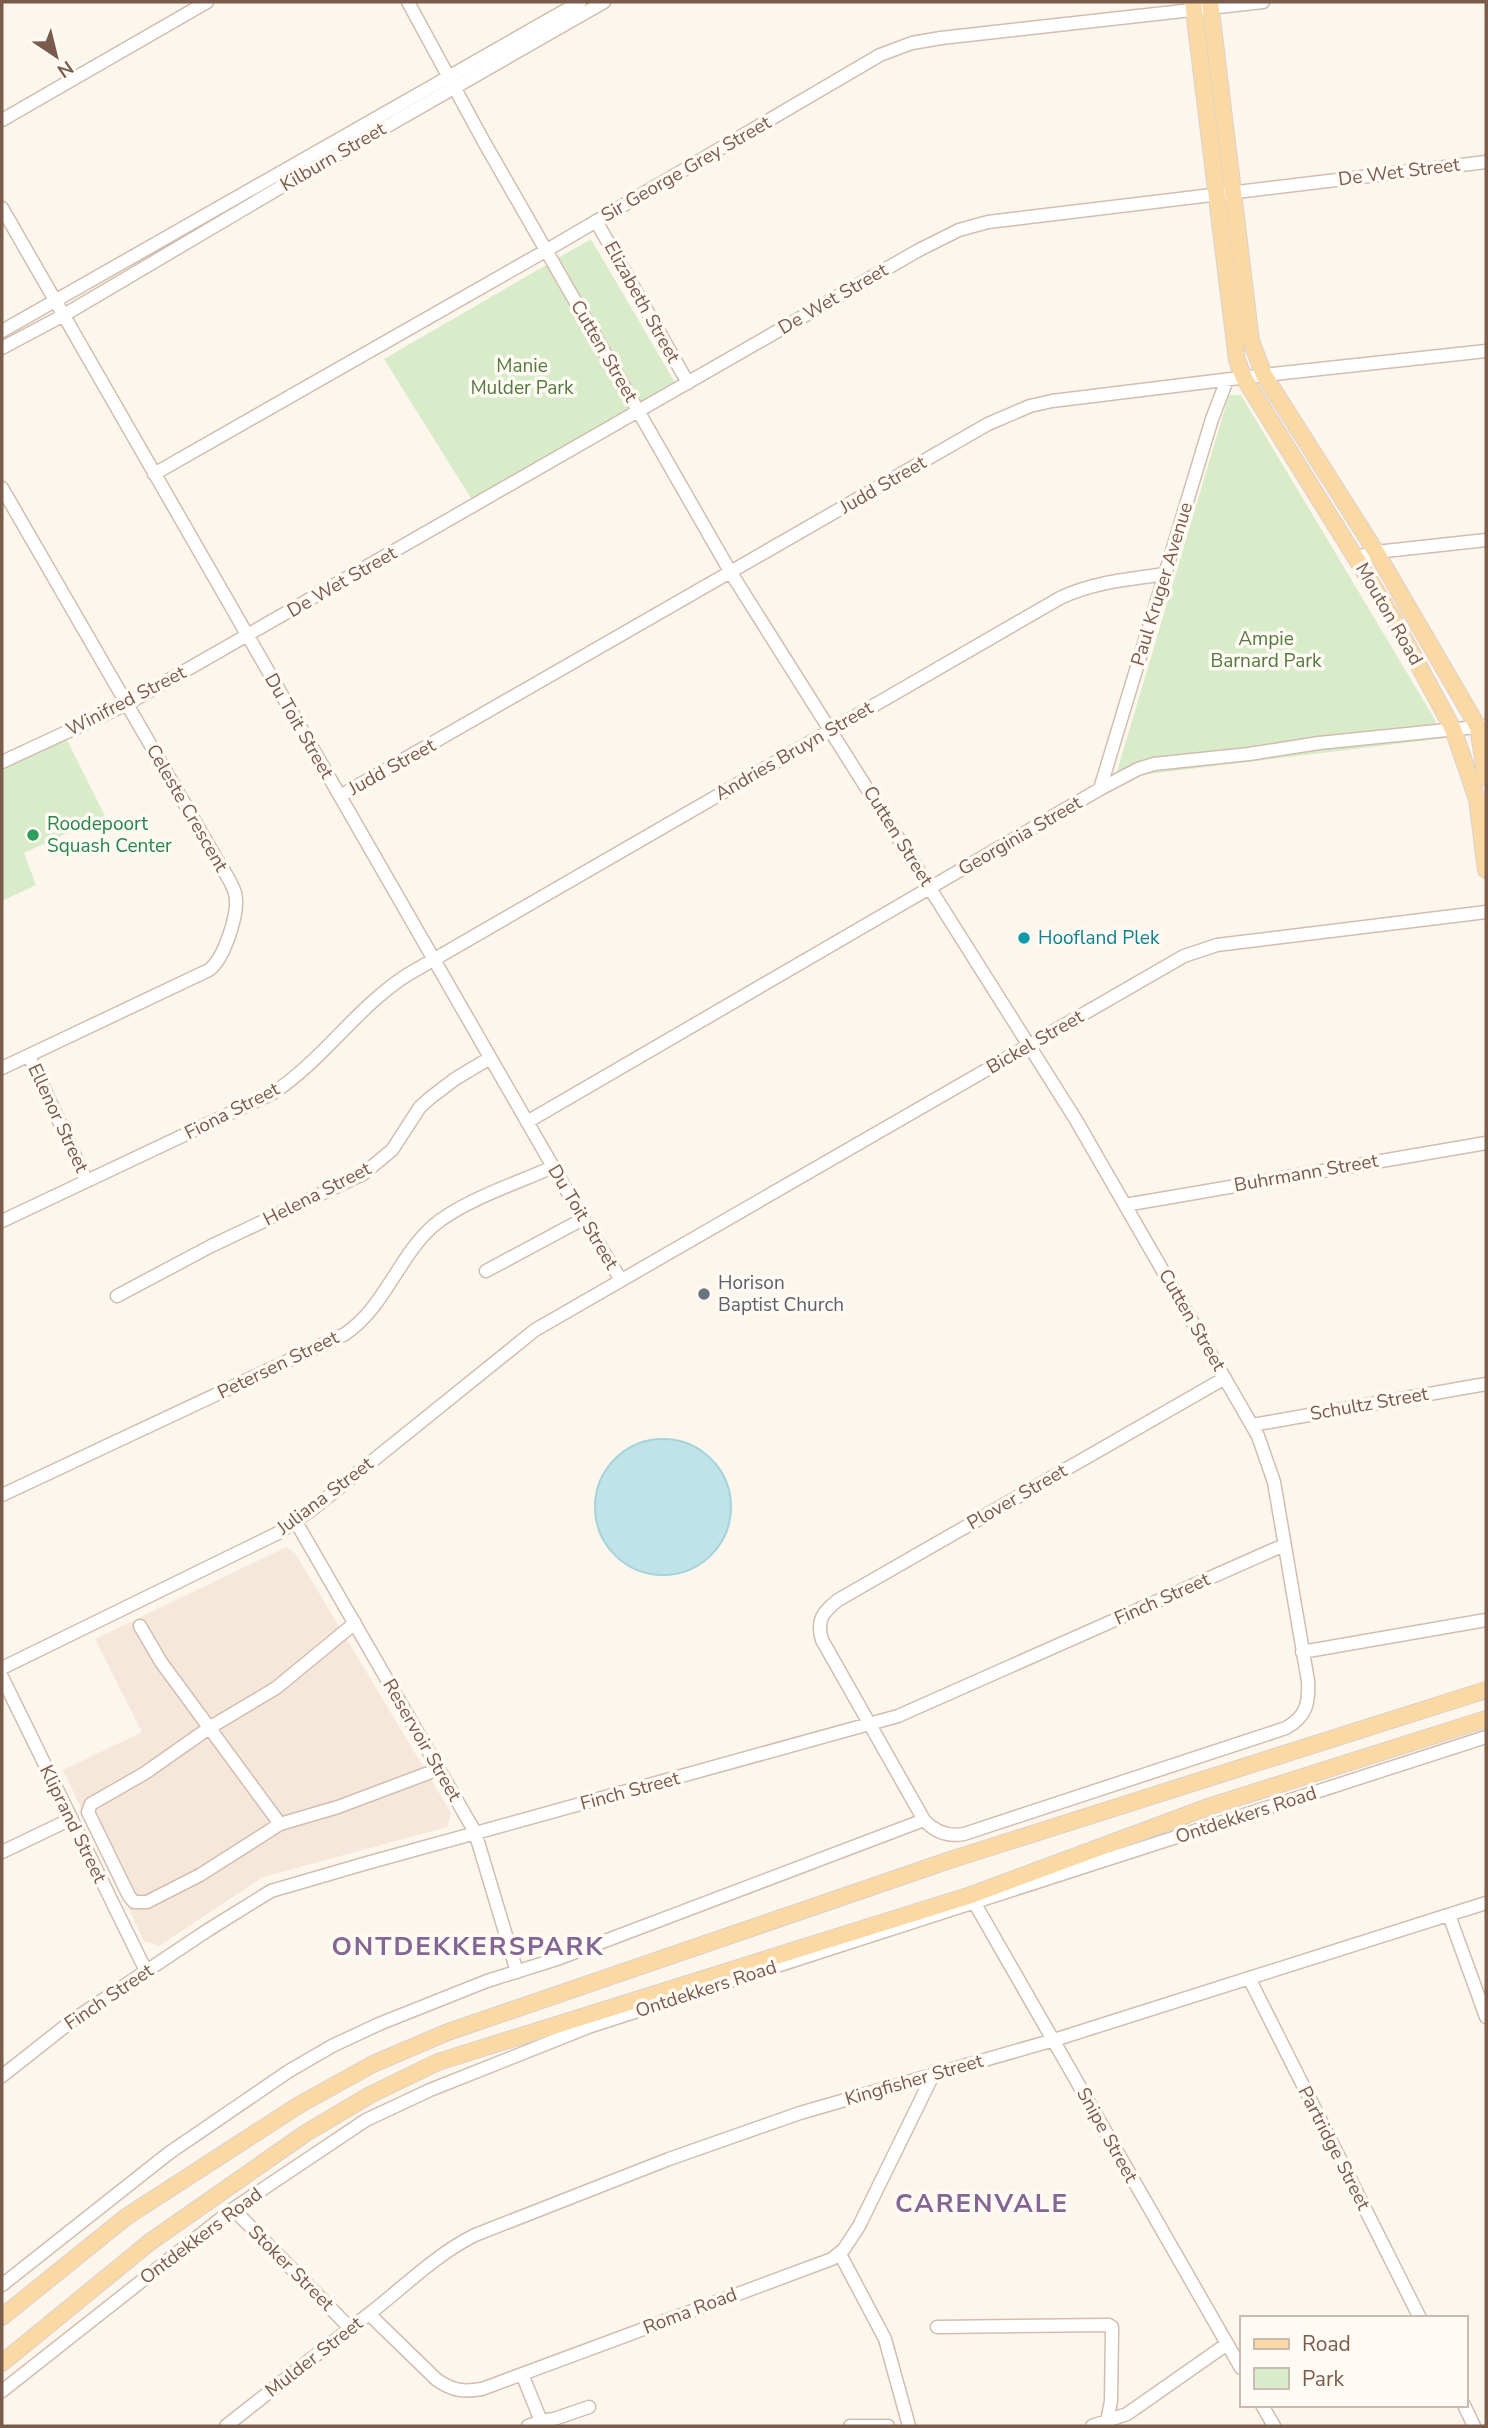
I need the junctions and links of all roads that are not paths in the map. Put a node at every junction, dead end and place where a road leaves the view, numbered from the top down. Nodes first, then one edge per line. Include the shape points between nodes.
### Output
1 (207, 2) edge
2 (408, 2) edge
3 (580, 2) edge
4 (604, 2) edge
5 (1263, 2) edge
6 (1210, 5) edge
7 (1193, 6) edge
8 (452, 81) junction
9 (2, 120) edge
10 (1486, 162) edge
11 (287, 176) junction
12 (1233, 191) junction
13 (1216, 194) junction
14 (2, 208) edge
15 (596, 221) junction
16 (170, 236) junction
17 (177, 248) junction
18 (547, 250) junction
19 (57, 302) junction
20 (64, 315) junction
21 (2, 331) edge
22 (2, 348) edge
23 (1486, 351) edge
24 (1264, 375) junction
25 (1244, 378) junction
26 (1227, 380) junction
27 (688, 383) junction
28 (638, 410) junction
29 (154, 474) junction
30 (2, 488) edge
31 (1486, 540) edge
32 (1376, 552) junction
33 (1356, 557) junction
34 (731, 573) junction
35 (1166, 574) junction
36 (248, 636) junction
37 (127, 704) junction
38 (1482, 727) edge
39 (1453, 729) junction
40 (831, 730) junction
41 (2, 762) edge
42 (1486, 778) edge
43 (1100, 789) junction
44 (340, 796) junction
45 (1486, 870) edge
46 (931, 888) junction
47 (1486, 912) edge
48 (433, 959) junction
49 (1030, 1046) junction
50 (29, 1056) junction
51 (490, 1058) junction
52 (2, 1068) edge
53 (527, 1122) junction
54 (1486, 1143) edge
55 (553, 1167) junction
56 (86, 1180) junction
57 (1125, 1205) junction
58 (583, 1219) junction
59 (2, 1221) edge
60 (486, 1271) dead end
61 (621, 1280) junction
62 (117, 1296) dead end
63 (1224, 1378) junction
64 (1486, 1384) edge
65 (1252, 1425) junction
66 (2, 1495) edge
67 (296, 1522) junction
68 (1284, 1545) junction
69 (1486, 1620) edge
70 (355, 1623) junction
71 (141, 1626) dead end
72 (1302, 1652) junction
73 (2, 1668) edge
74 (2, 1677) edge
75 (1486, 1690) edge
76 (1486, 1719) edge
77 (871, 1724) junction
78 (209, 1728) junction
79 (1486, 1737) edge
80 (439, 1769) junction
81 (71, 1819) junction
82 (924, 1820) junction
83 (280, 1824) junction
84 (475, 1832) junction
85 (2, 1852) edge
86 (974, 1902) junction
87 (1486, 1903) edge
88 (1449, 1915) junction
89 (146, 1971) junction
90 (516, 1972) junction
91 (1249, 1978) junction
92 (1486, 2017) edge
93 (1054, 2040) junction
94 (934, 2073) junction
95 (2, 2076) edge
96 (233, 2209) junction
97 (840, 2254) junction
98 (2, 2285) edge
99 (369, 2314) junction
100 (1419, 2316) edge
101 (2, 2318) edge
102 (350, 2328) junction
103 (937, 2328) dead end
104 (1227, 2344) junction
105 (2, 2363) edge
106 (1240, 2366) edge
107 (522, 2374) junction
108 (2, 2391) edge
109 (589, 2407) dead end
110 (1263, 2407) edge
111 (1465, 2407) edge
112 (542, 2423) edge
113 (1107, 2423) junction
114 (226, 2426) edge
115 (850, 2426) edge
116 (888, 2426) edge
117 (909, 2426) edge
118 (1092, 2426) edge
119 (1274, 2426) edge
120 (1474, 2426) edge

1 - 9 street
2 - 8 street, Cutten Street
3 - 8 street, Kilburn Street
4 - 8 street, Kilburn Street
5 - 6 street, Sir George Grey Street
6 - 7 street, Sir George Grey Street
6 - 12 main road
7 - 13 main road
7 - 15 street, Sir George Grey Street via 901,46
8 - 11 street, Kilburn Street
8 - 18 street, Cutten Street
10 - 12 street, De Wet Street
11 - 16 street, Kilburn Street
11 - 17 street, Kilburn Street
12 - 13 street, De Wet Street
12 - 24 main road via 1251,341
13 - 25 main road via 1233,344
13 - 27 street, De Wet Street via 988,222 959,230
14 - 19 street, Du Toit Street
15 - 18 street, Sir George Grey Street
15 - 27 street, Elizabeth Street
16 - 17 street
16 - 19 street, Kilburn Street
17 - 20 street, Kilburn Street
18 - 28 street, Cutten Street
18 - 29 street, Sir George Grey Street
19 - 20 street, Du Toit Street
19 - 21 street, Kilburn Street
20 - 22 street, Kilburn Street
20 - 29 street, Du Toit Street
23 - 24 street, Judd Street
24 - 25 street, Judd Street
24 - 32 main road, Mouton Road
25 - 26 street, Judd Street
25 - 33 main road, Mouton Road
26 - 34 street, Judd Street via 1030,406 988,425
26 - 35 street, Paul Kruger Avenue
27 - 28 street, De Wet Street
28 - 34 street, Cutten Street
28 - 36 street, De Wet Street
29 - 36 street, Du Toit Street
30 - 37 street, Celeste Crescent
31 - 32 street
32 - 33 street
32 - 38 main road, Mouton Road
33 - 39 main road, Mouton Road
34 - 40 street, Cutten Street
34 - 44 street, Judd Street
35 - 40 street, Andries Bruyn Street via 1072,592
35 - 43 street, Paul Kruger Avenue
36 - 37 street, Winifred Street
36 - 44 street, Du Toit Street
37 - 41 street, Winifred Street
37 - 50 street, Celeste Crescent via 233,889 235,912 219,959 209,970
38 - 39 street, Georginia Street
38 - 42 main road, Mouton Road
39 - 43 street, Georginia Street via 1154,764
39 - 45 main road, Mouton Road via 1477,799
40 - 46 street, Cutten Street
40 - 48 street, Andries Bruyn Street
43 - 46 street, Georginia Street
44 - 48 street, Du Toit Street
46 - 49 street, Cutten Street
46 - 53 street, Georginia Street
47 - 49 street, Bickel Street via 1207,947
48 - 51 street, Du Toit Street
48 - 56 street, Fiona Street via 382,993 280,1088
49 - 57 street, Cutten Street
49 - 61 street, Bickel Street
50 - 52 street, Celeste Crescent
50 - 56 street, Ellenor Street
51 - 53 street, Du Toit Street
51 - 62 street, Helena Street via 430,1098 392,1150 363,1174
53 - 55 street, Du Toit Street
54 - 57 street, Buhrmann Street
55 - 58 street, Du Toit Street
55 - 66 street, Petersen Street via 432,1227 365,1319 345,1334
56 - 59 street, Fiona Street
57 - 63 street, Cutten Street
58 - 60 street
58 - 61 street, Du Toit Street
61 - 67 street, Juliana Street via 521,1340
63 - 65 street, Cutten Street
63 - 77 street, Plover Street via 826,1610 818,1625 822,1640
64 - 65 street, Schultz Street
65 - 68 street, Cutten Street via 1274,1482
67 - 70 street, Reservoir Street
67 - 73 street, Juliana Street
68 - 72 street, Cutten Street
68 - 77 street, Finch Street
69 - 72 street
70 - 78 street via 276,1688
70 - 80 street, Reservoir Street
71 - 78 street
72 - 82 street, Cutten Street via 1309,1698 1305,1713 1286,1728 964,1834 940,1832
74 - 81 street, Kliprand Street
75 - 101 main road via 937,1865 448,2032 373,2064 287,2113 126,2217
76 - 105 main road, Ontdekkers Road via 1211,1806 971,1895 438,2062 370,2095 295,2141 150,2242
77 - 82 street
77 - 84 street, Finch Street
78 - 83 street
78 - 83 street via 91,1804 88,1812 129,1896 134,1902 147,1902 200,1875
79 - 86 street, Ontdekkers Road
80 - 83 street
80 - 84 street, Reservoir Street
81 - 85 street
81 - 89 street, Kliprand Street
82 - 90 street
84 - 89 street, Finch Street via 271,1891
84 - 90 street, Reservoir Street
86 - 93 street, Snipe Street
86 - 96 street, Ontdekkers Road via 591,2026 499,2061 366,2120
87 - 88 street, Kingfisher Street
88 - 91 street, Kingfisher Street
88 - 92 street
89 - 95 street, Finch Street
90 - 98 street via 379,2024 289,2071 169,2153
91 - 93 street, Kingfisher Street
91 - 100 street, Partridge Street
93 - 94 street, Kingfisher Street
93 - 104 street, Snipe Street
94 - 97 street via 880,2186
94 - 99 street, Kingfisher Street via 668,2159 475,2235 420,2271
96 - 102 street, Stoker Street
96 - 108 street, Ontdekkers Road
97 - 107 street, Roma Road
97 - 117 street via 885,2339
99 - 102 street, Mulder Street
99 - 107 street, Roma Road via 448,2388 467,2392
102 - 114 street, Mulder Street
103 - 113 street via 1112,2327
104 - 106 street, Snipe Street
104 - 113 street
107 - 112 street
109 - 112 street
110 - 119 street
111 - 120 street
113 - 118 street
115 - 116 street

